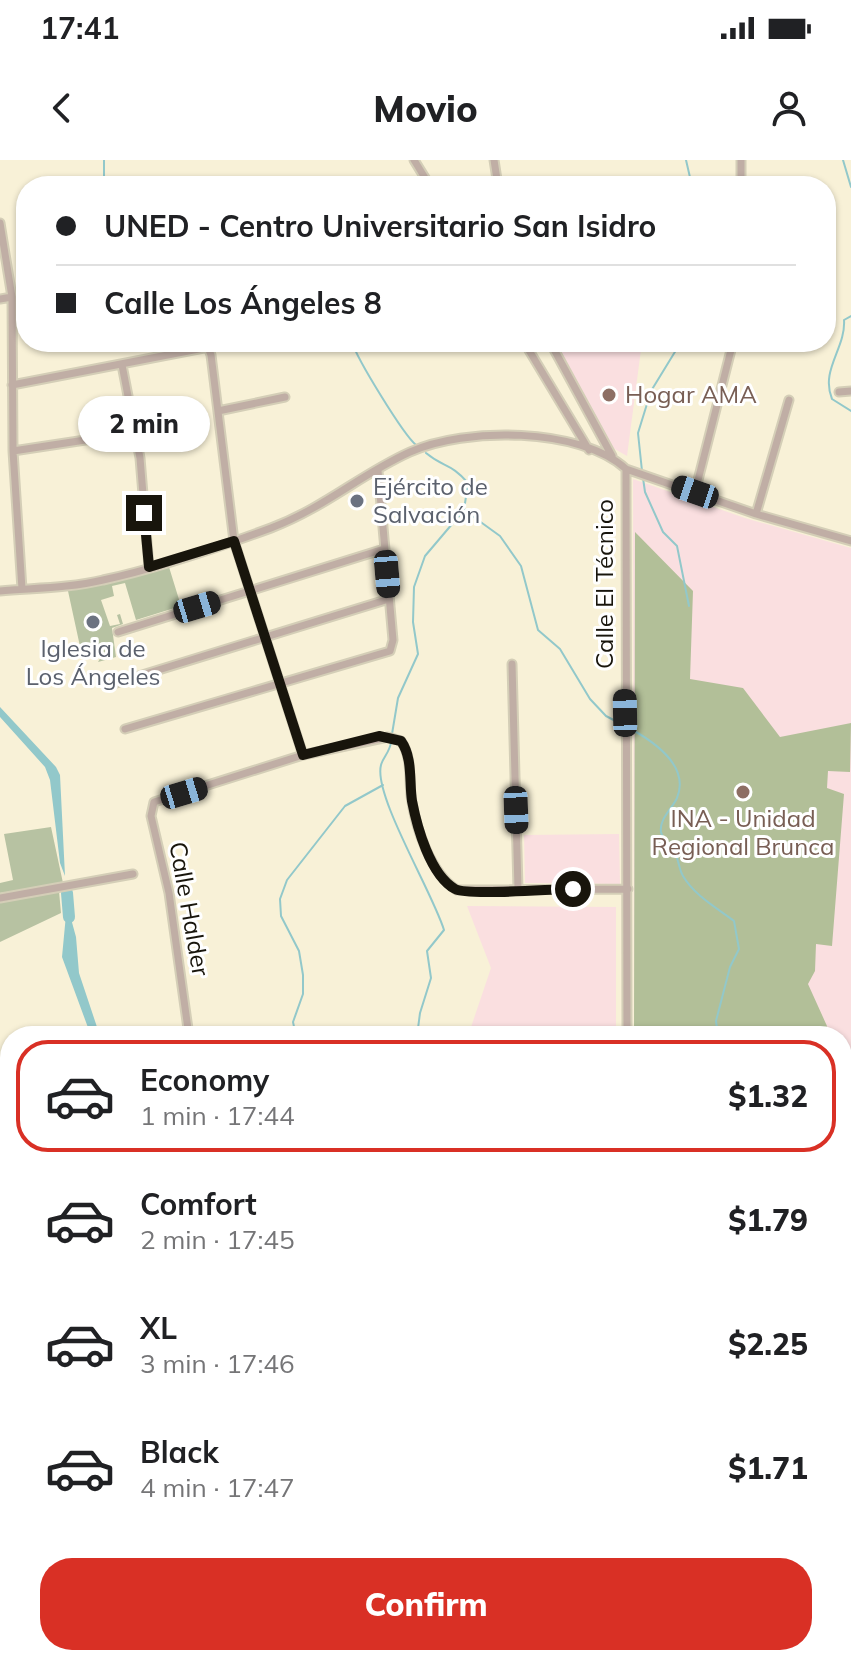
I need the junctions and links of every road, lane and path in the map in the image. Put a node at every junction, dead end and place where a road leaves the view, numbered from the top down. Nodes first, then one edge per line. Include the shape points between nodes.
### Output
1 (0, 223) edge
2 (12, 297) junction
3 (0, 299) edge
4 (177, 352) edge
5 (208, 352) edge
6 (530, 352) edge
7 (555, 352) edge
8 (730, 352) edge
9 (122, 365) junction
10 (12, 385) junction
11 (851, 391) edge
12 (839, 392) dead end
13 (285, 397) dead end
14 (789, 400) dead end
15 (218, 411) junction
16 (105, 437) dead end
17 (13, 451) junction
18 (590, 451) junction
19 (612, 457) junction
20 (626, 469) junction
21 (378, 471) junction
22 (695, 492) junction
23 (756, 514) junction
24 (234, 541) junction
25 (851, 541) edge
26 (384, 549) junction
27 (149, 567) junction
28 (22, 589) junction
29 (250, 590) junction
30 (0, 591) edge
31 (389, 599) junction
32 (118, 632) dead end
33 (265, 637) junction
34 (512, 664) dead end
35 (113, 684) dead end
36 (280, 684) junction
37 (125, 729) dead end
38 (303, 755) junction
39 (133, 874) dead end
40 (518, 889) junction
41 (628, 889) junction
42 (0, 898) edge
43 (188, 1026) edge
44 (627, 1026) edge

1 - 2 street
2 - 3 street
2 - 10 street
4 - 9 street
5 - 15 street
6 - 18 street
7 - 19 street
8 - 22 street
9 - 10 street
9 - 27 street via 140,458
10 - 17 street
11 - 12 street
13 - 15 street
14 - 23 street
15 - 24 street
16 - 17 street
17 - 28 street
18 - 19 street
18 - 21 street via 544,437 462,439 411,452
19 - 20 street
20 - 22 street
20 - 41 street, Calle El Técnico
21 - 24 street via 316,509
21 - 26 street
22 - 23 street
23 - 25 street
24 - 27 street
24 - 29 street
26 - 29 street
26 - 31 street
27 - 28 street via 102,581
28 - 30 street
29 - 32 street
29 - 33 street
31 - 33 street
31 - 36 street via 390,651
33 - 35 street
33 - 36 street
34 - 40 street
36 - 37 street
36 - 38 street
38 - 40 street via 379,736 401,741 407,750 419,828 446,881 468,892
38 - 43 street, Calle Halder via 154,802 151,808
39 - 42 street
40 - 41 street
41 - 44 street, Calle El Técnico

